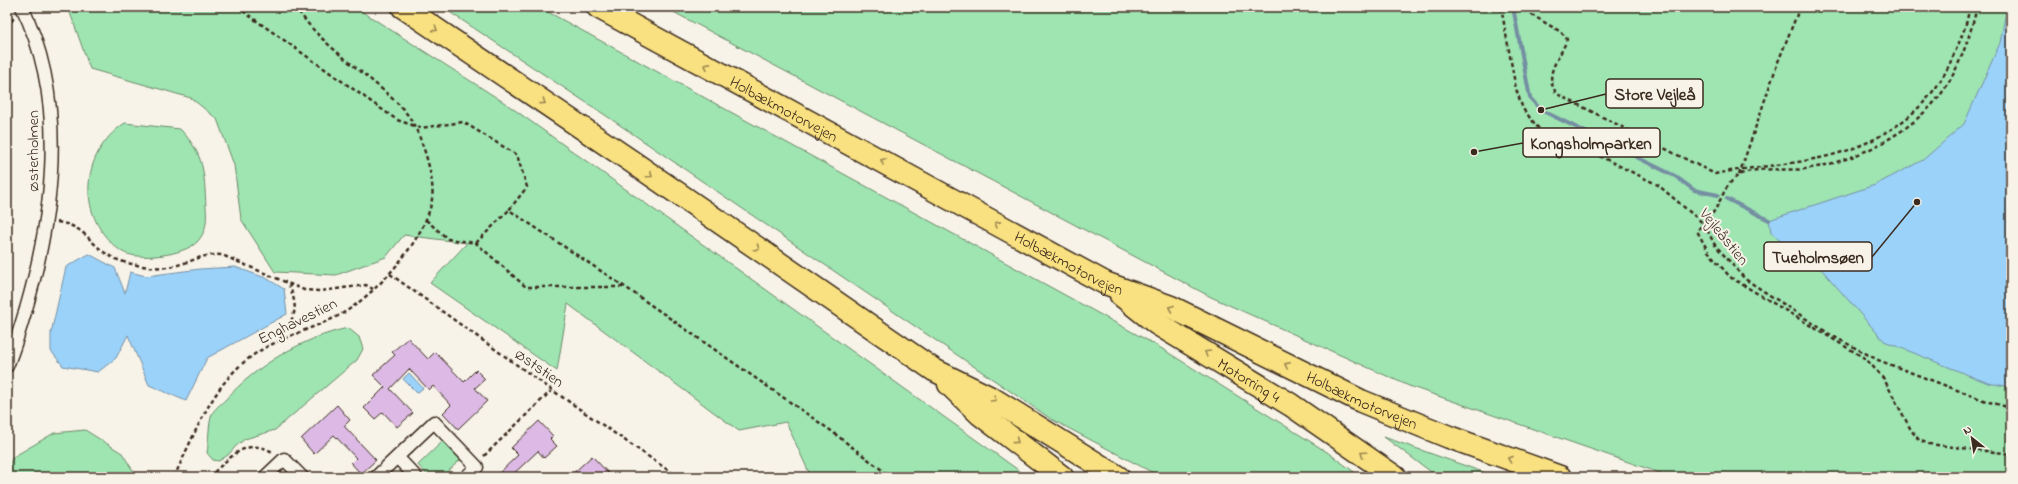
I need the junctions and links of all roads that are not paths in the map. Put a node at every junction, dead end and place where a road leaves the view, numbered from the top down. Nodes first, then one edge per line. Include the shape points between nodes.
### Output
1 (22, 7) edge
2 (403, 7) edge
3 (598, 7) edge
4 (1105, 283) junction
5 (7, 366) edge
6 (934, 370) junction
7 (397, 457) junction
8 (265, 477) edge
9 (302, 477) edge
10 (376, 477) edge
11 (416, 477) edge
12 (466, 477) edge
13 (1062, 477) edge
14 (1118, 477) edge
15 (1395, 477) edge
16 (1560, 477) edge

1 - 5 street, Østerholmen via 41,58 51,116 52,180 37,270
2 -> 6 highway
4 -> 3 highway, Holbækmotorvejen
15 -> 4 highway, Motorring 4 via 1291,405 1156,323
16 -> 4 highway, Holbækmotorvejen via 1449,437 1360,400 1171,308
6 -> 13 highway via 980,414
6 -> 14 highway via 993,399
7 - 10 street
7 - 11 street
7 - 12 street via 434,422 477,467
8 - 9 street via 284,459

